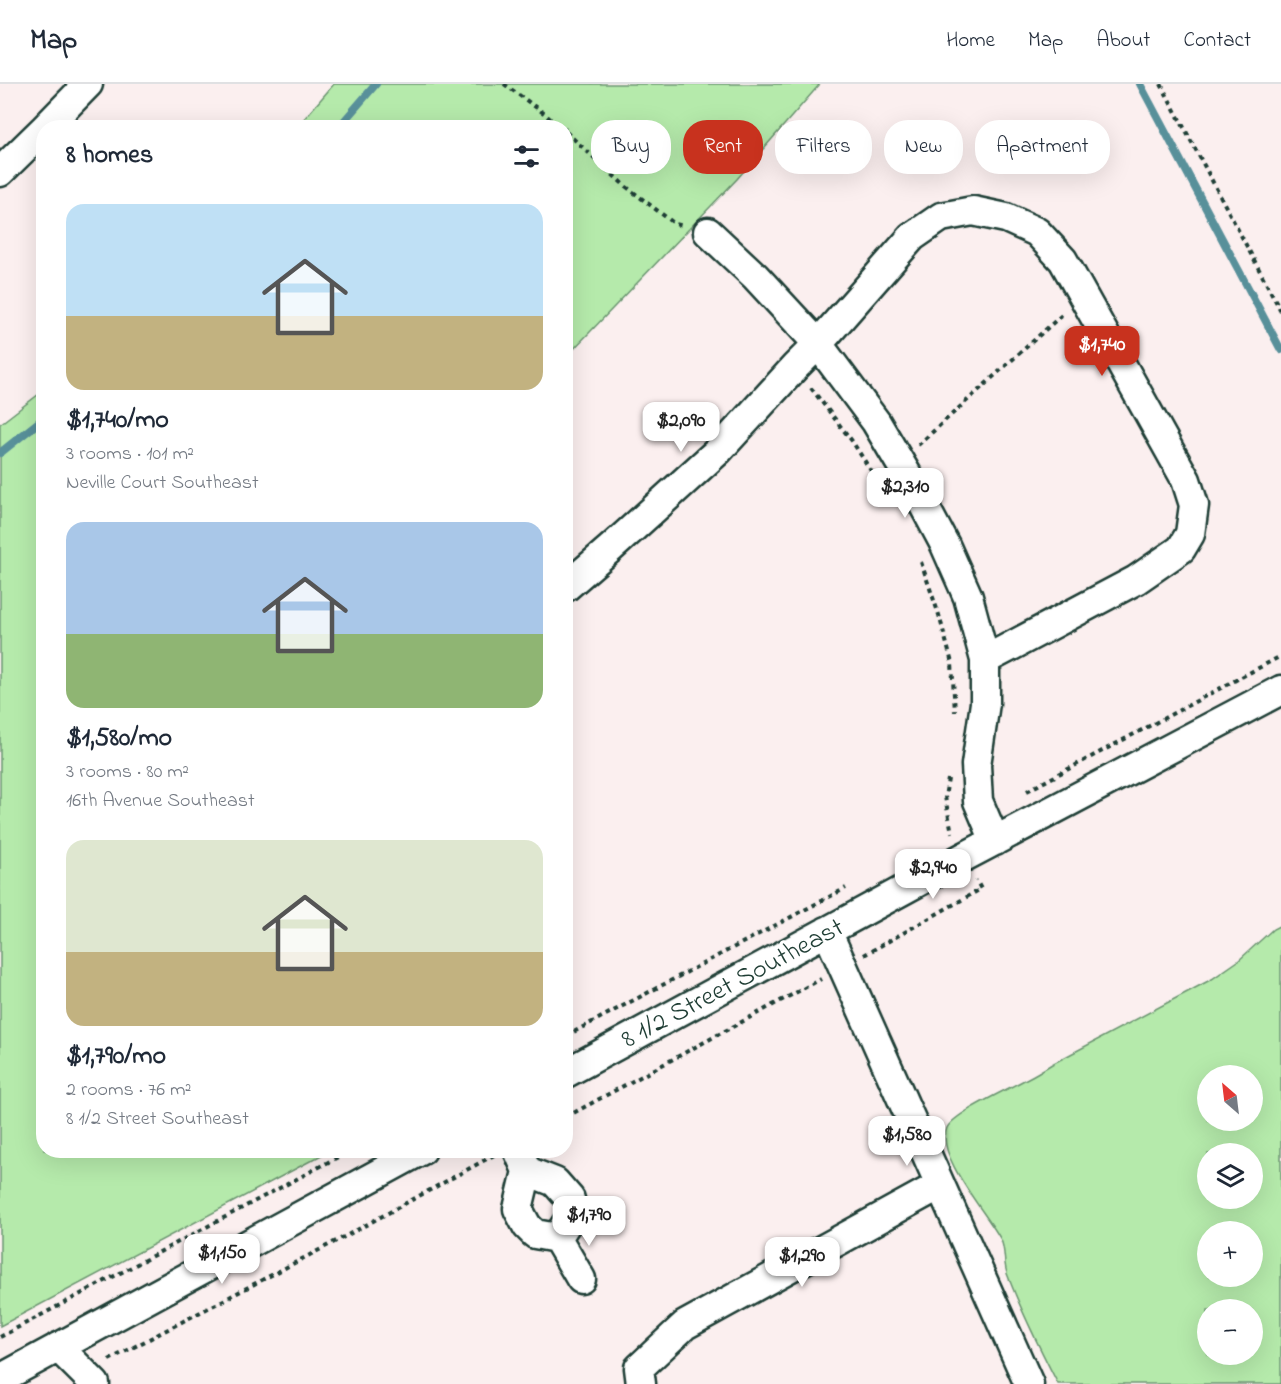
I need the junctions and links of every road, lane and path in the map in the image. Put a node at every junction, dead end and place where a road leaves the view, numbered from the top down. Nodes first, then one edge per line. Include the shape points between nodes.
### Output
1 (88, 84) edge
2 (504, 84) edge
3 (1161, 84) edge
4 (52, 120) edge
5 (551, 120) edge
6 (36, 136) edge
7 (573, 138) edge
8 (0, 172) edge
9 (708, 232) joint
10 (1083, 295) junction
11 (1281, 311) edge
12 (818, 344) junction
13 (795, 367) junction
14 (900, 462) junction
15 (874, 476) dead end
16 (919, 557) dead end
17 (573, 581) edge
18 (1281, 656) edge
19 (985, 660) junction
20 (1281, 690) edge
21 (956, 718) dead end
22 (948, 778) dead end
23 (1023, 793) dead end
24 (989, 829) junction
25 (846, 888) dead end
26 (981, 889) dead end
27 (827, 931) junction
28 (843, 968) junction
29 (573, 1032) edge
30 (573, 1069) edge
31 (573, 1113) edge
32 (336, 1158) edge
33 (407, 1158) edge
34 (488, 1158) edge
35 (522, 1161) edge
36 (940, 1185) junction
37 (556, 1238) junction
38 (581, 1279) dead end
39 (0, 1337) edge
40 (58, 1347) junction
41 (90, 1378) edge
42 (0, 1379) edge
43 (641, 1384) edge
44 (1029, 1384) edge

1 - 4 street
2 - 5 path
3 - 11 path
6 - 8 street
7 - 9 path via 675,224
9 - 12 street
10 - 12 street via 1063,260 1037,232 1006,218 973,211 941,218 912,237
10 - 14 path
10 - 19 street via 1186,480 1194,504 1190,534 1181,549 1136,580
12 - 13 street
12 - 14 street via 876,422
13 - 15 path
13 - 17 street via 718,451
14 - 19 street via 950,555 968,597
16 - 21 path via 952,663
18 - 23 path
19 - 24 street via 986,703 976,765 978,801
20 - 24 street, 8 1/2 Street Southeast
22 - 24 path via 945,797 951,833
24 - 27 street, 8 1/2 Street Southeast
25 - 29 path
26 - 28 path
27 - 28 street
27 - 30 street, 8 1/2 Street Southeast
28 - 31 path
28 - 36 street
32 - 39 path
33 - 40 street
34 - 41 path
35 - 37 street via 518,1209 535,1234
35 - 37 street via 555,1182 570,1199 572,1215
36 - 43 street via 685,1326 639,1368
36 - 44 street
37 - 38 street
40 - 41 street
40 - 42 street

